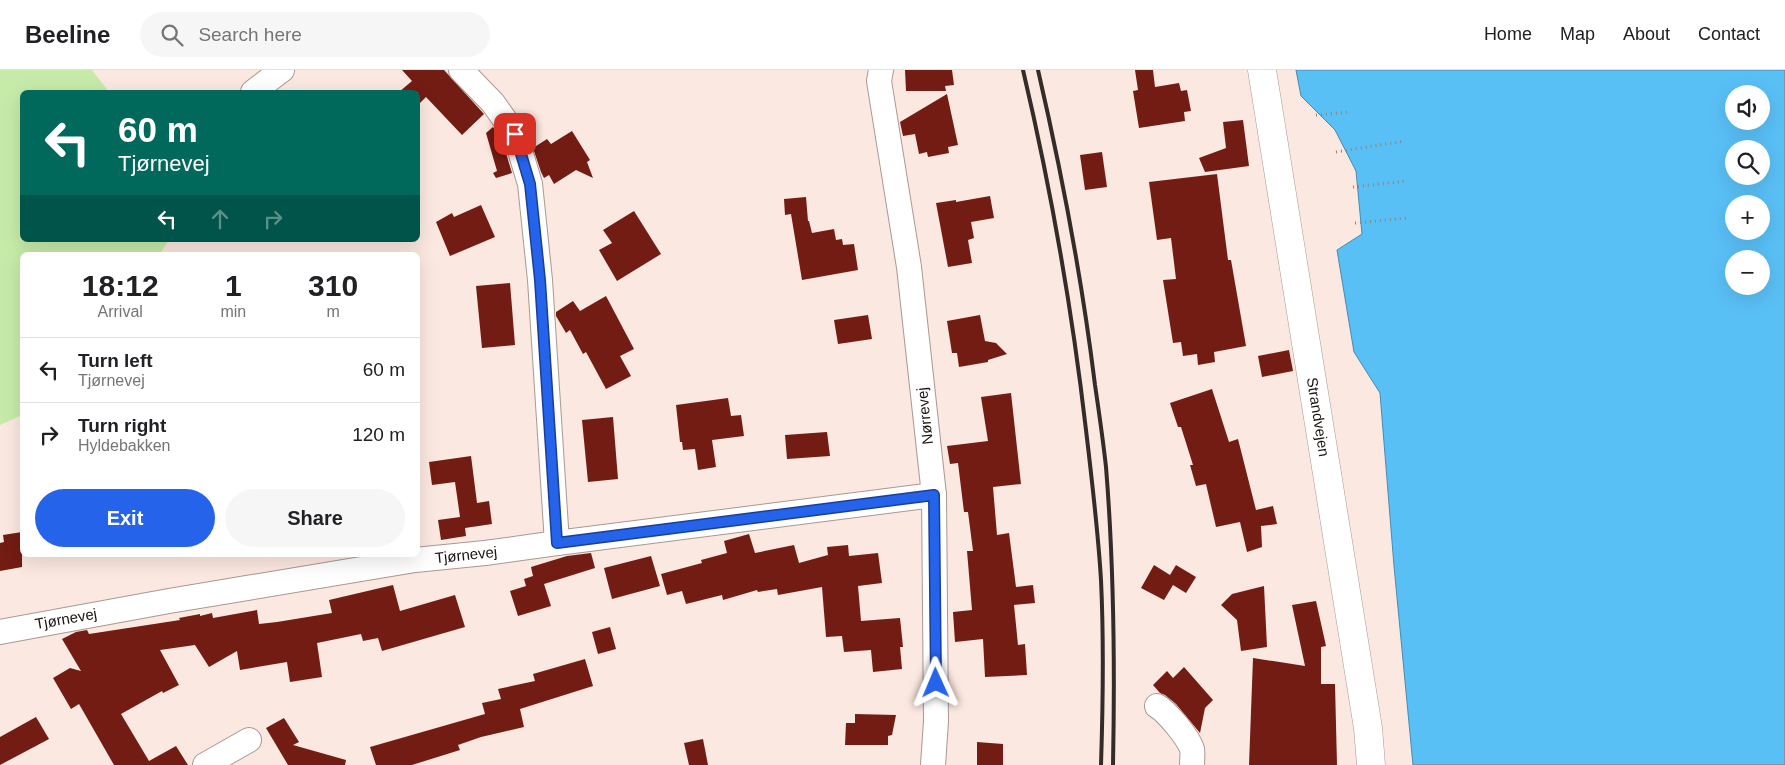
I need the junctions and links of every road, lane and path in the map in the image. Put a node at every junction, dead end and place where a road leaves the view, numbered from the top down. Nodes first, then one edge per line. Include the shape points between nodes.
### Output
1 (282, 70) edge
2 (461, 70) edge
3 (881, 70) edge
4 (1262, 70) edge
5 (256, 90) edge
6 (1350, 112) dead end
7 (1316, 115) dead end
8 (1404, 141) dead end
9 (1336, 152) dead end
10 (1406, 181) dead end
11 (1353, 187) dead end
12 (1407, 218) dead end
13 (1355, 223) dead end
14 (934, 495) junction
15 (557, 543) junction
16 (415, 557) edge
17 (420, 557) edge
18 (0, 632) edge
19 (1157, 706) dead end
20 (249, 740) dead end
21 (205, 765) edge
22 (933, 765) edge
23 (1192, 765) edge
24 (1371, 765) edge

1 - 5 street
2 - 15 street via 493,103 515,134 530,184 540,280
3 - 14 street, Nørrevej via 879,81 909,267
4 - 24 main road, Strandvejen
6 - 7 path
8 - 9 path
10 - 11 path
12 - 13 path
14 - 15 street, Tjørnevej
14 - 22 street, Nørrevej via 936,721
15 - 17 street, Tjørnevej via 485,553
16 - 18 street, Tjørnevej
19 - 23 street via 1177,726 1192,749
20 - 21 street

